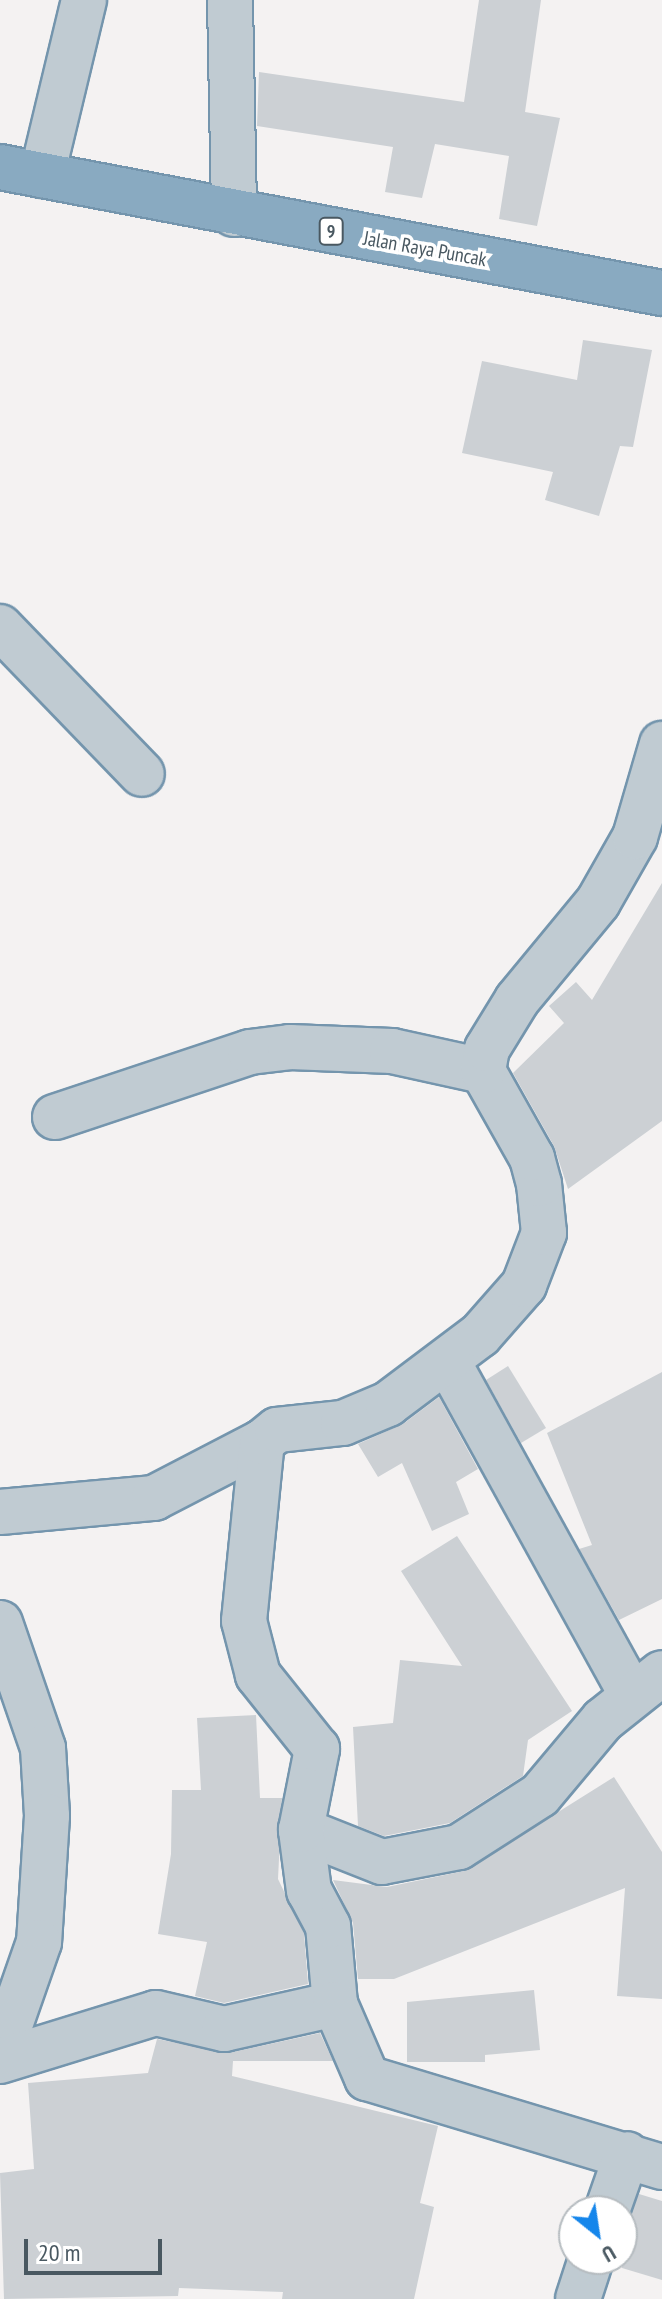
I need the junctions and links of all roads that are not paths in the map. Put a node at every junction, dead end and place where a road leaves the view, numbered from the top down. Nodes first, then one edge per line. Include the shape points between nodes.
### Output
1 (84, 0) edge
2 (230, 0) edge
3 (0, 167) edge
4 (42, 175) junction
5 (234, 214) junction
6 (662, 293) edge
7 (0, 627) edge
8 (662, 744) edge
9 (142, 774) dead end
10 (648, 846) edge
11 (483, 1071) junction
12 (55, 1117) dead end
13 (448, 1362) junction
14 (262, 1442) junction
15 (0, 1512) edge
16 (0, 1623) edge
17 (647, 1683) edge
18 (301, 1830) junction
19 (335, 2004) junction
20 (0, 2054) edge
21 (0, 2061) edge
22 (644, 2161) edge
23 (619, 2195) edge
24 (586, 2275) edge
25 (578, 2299) edge

1 - 4 street
2 - 5 street
3 - 4 highway, Jalan Raya Puncak / 9
4 - 5 highway, Jalan Raya Puncak / 9
5 - 6 highway, Jalan Raya Puncak / 9
7 - 9 street
8 - 10 street
10 - 11 street via 517,1000 487,1049
11 - 12 street via 392,1051 364,1054 290,1047 250,1052
11 - 13 street via 532,1158 544,1233 524,1285 502,1315
13 - 14 street via 365,1415 277,1430
13 - 17 street
14 - 15 street via 154,1498
14 - 18 street via 244,1621 263,1683 316,1744 318,1758
16 - 20 street via 43,1748 47,1816 39,1942
17 - 18 street via 540,1795 459,1847 382,1862
18 - 19 street via 309,1891 328,1926
19 - 21 street via 224,2029 156,2013
19 - 22 street via 367,2078
22 - 23 street
24 - 25 street

